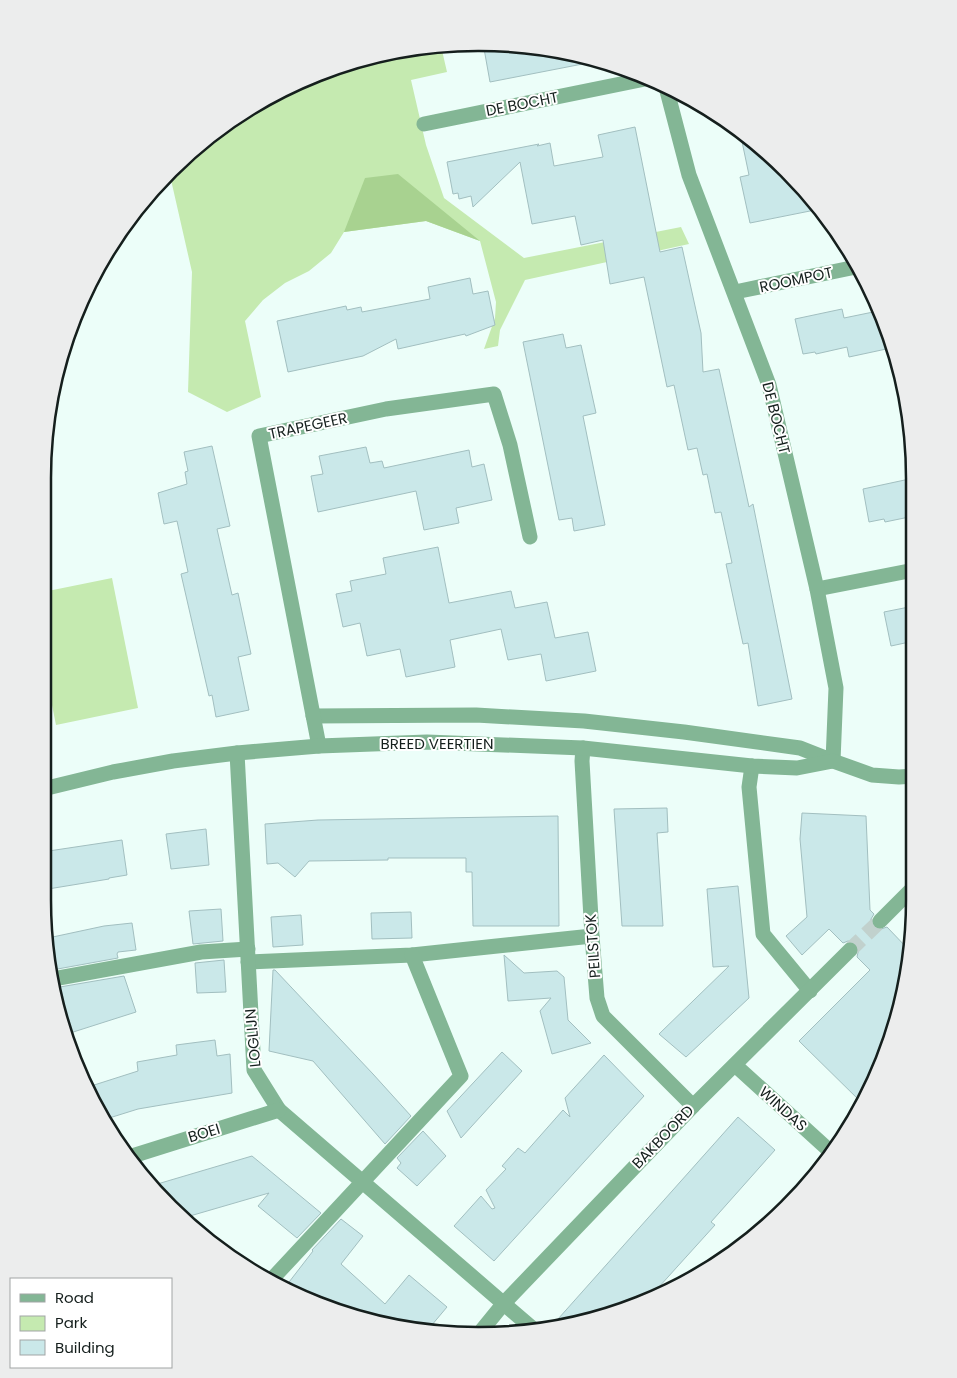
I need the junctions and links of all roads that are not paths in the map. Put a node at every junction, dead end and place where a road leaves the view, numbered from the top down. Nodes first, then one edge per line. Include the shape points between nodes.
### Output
1 (635, 81) edge
2 (668, 96) edge
3 (424, 124) dead end
4 (851, 268) edge
5 (735, 292) junction
6 (530, 537) dead end
7 (906, 572) edge
8 (817, 589) junction
9 (313, 716) junction
10 (319, 746) junction
11 (583, 748) junction
12 (237, 753) junction
13 (833, 761) junction
14 (752, 766) junction
15 (906, 777) edge
16 (51, 787) edge
17 (906, 895) edge
18 (880, 921) tunnel mouth
19 (592, 936) junction
20 (850, 950) tunnel mouth
21 (412, 955) junction
22 (248, 956) junction
23 (58, 978) edge
24 (810, 991) junction
25 (735, 1065) junction
26 (693, 1106) junction
27 (279, 1110) junction
28 (826, 1148) edge
29 (136, 1155) edge
30 (363, 1182) junction
31 (275, 1275) edge
32 (504, 1303) junction
33 (527, 1324) edge
34 (485, 1327) edge

1 - 3 street, DE BOCHT
2 - 5 street, DE BOCHT via 689,175
4 - 5 street, ROOMPOT
5 - 8 street, DE BOCHT via 769,385
6 - 9 street, TRAPEGEER via 510,445 494,394 386,409 259,436
7 - 8 street
8 - 13 street, DE BOCHT via 836,688
9 - 10 street, TRAPEGEER
9 - 13 street, BREED VEERTIEN via 476,715 584,721 800,748
10 - 11 street, BREED VEERTIEN via 427,742
10 - 12 street, BREED VEERTIEN
11 - 14 street, BREED VEERTIEN
11 - 19 street, PEILSTOK
12 - 16 street, BREED VEERTIEN via 173,761
12 - 22 street, LOGLIJN
13 - 14 street, BREED VEERTIEN via 797,768
13 - 15 street, BREED VEERTIEN via 872,775
14 - 24 street via 749,787 763,934
17 - 18 street
19 - 21 street
19 - 26 street, PEILSTOK via 597,998 603,1016
20 - 24 street, BAKBOORD
21 - 22 street
21 - 30 street via 461,1076
22 - 23 street via 201,952
22 - 27 street, LOGLIJN via 254,1070
24 - 25 street, BAKBOORD
25 - 26 street, BAKBOORD
25 - 28 street, WINDAS
26 - 32 street, BAKBOORD
27 - 29 street, BOEI
27 - 30 street, LOGLIJN
30 - 31 street
30 - 32 street, LOGLIJN
32 - 33 street, LOGLIJN
32 - 34 street, BAKBOORD

